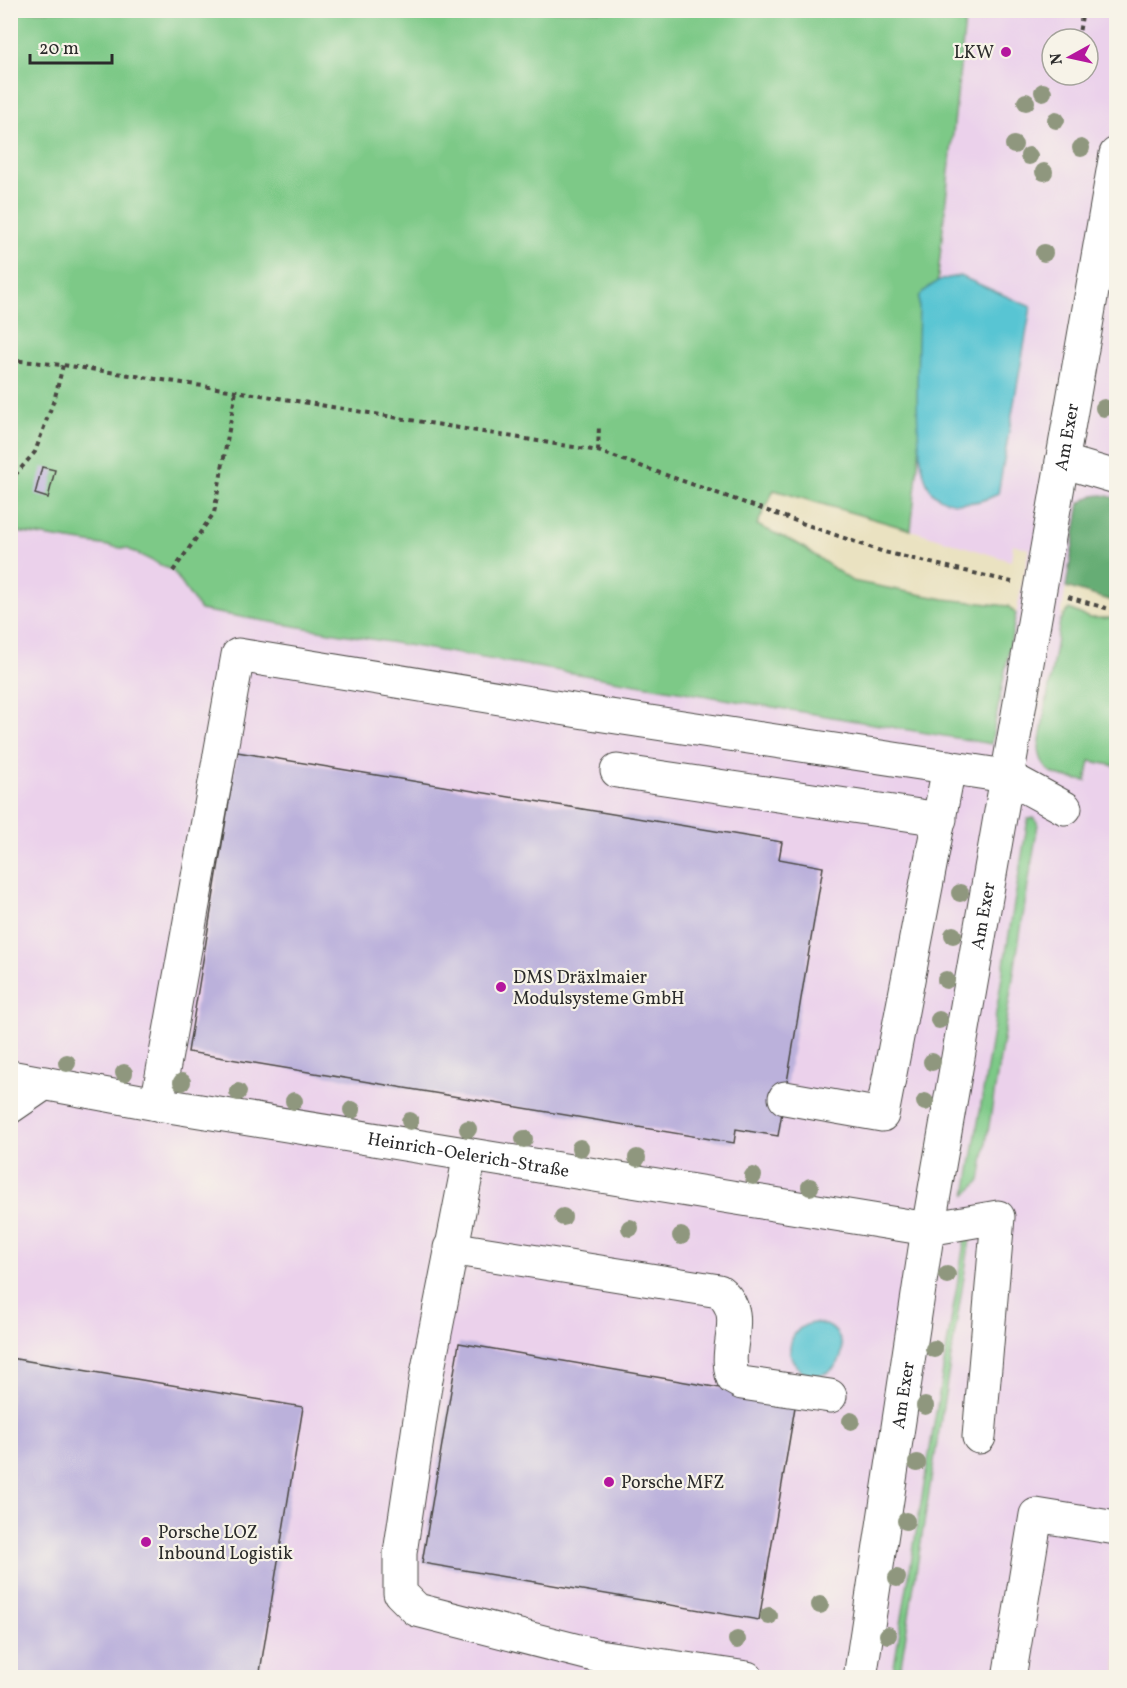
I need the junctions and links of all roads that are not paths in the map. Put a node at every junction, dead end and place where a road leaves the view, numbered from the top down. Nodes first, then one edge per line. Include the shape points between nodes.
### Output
1 (1116, 154) edge
2 (1062, 461) junction
3 (1116, 477) edge
4 (949, 767) junction
5 (617, 771) dead end
6 (1006, 776) junction
7 (1065, 808) dead end
8 (940, 819) junction
9 (10, 1077) edge
10 (45, 1083) junction
11 (784, 1098) dead end
12 (157, 1104) junction
13 (10, 1107) edge
14 (470, 1155) junction
15 (928, 1230) junction
16 (450, 1248) junction
17 (830, 1396) dead end
18 (979, 1437) dead end
19 (1116, 1528) edge
20 (747, 1677) edge
21 (860, 1677) edge
22 (1009, 1677) edge

1 - 2 street, Am Exer
2 - 3 street
2 - 6 street, Am Exer
4 - 6 street
4 - 8 street
4 - 12 street via 238,655
5 - 8 street
6 - 7 street
6 - 15 street, Am Exer
8 - 11 street via 882,1115
9 - 10 street, Heinrich-Oelerich-Straße
10 - 12 street, Heinrich-Oelerich-Straße
10 - 13 street
12 - 14 street, Heinrich-Oelerich-Straße
14 - 15 street, Heinrich-Oelerich-Straße
14 - 16 street
15 - 18 street, Heinrich-Oelerich-Straße via 998,1217
15 - 21 street, Am Exer
16 - 17 street via 719,1291 730,1299 735,1314 729,1354 733,1377 742,1383
16 - 20 street via 402,1542 400,1593 417,1610 598,1656
19 - 22 street via 1036,1515

